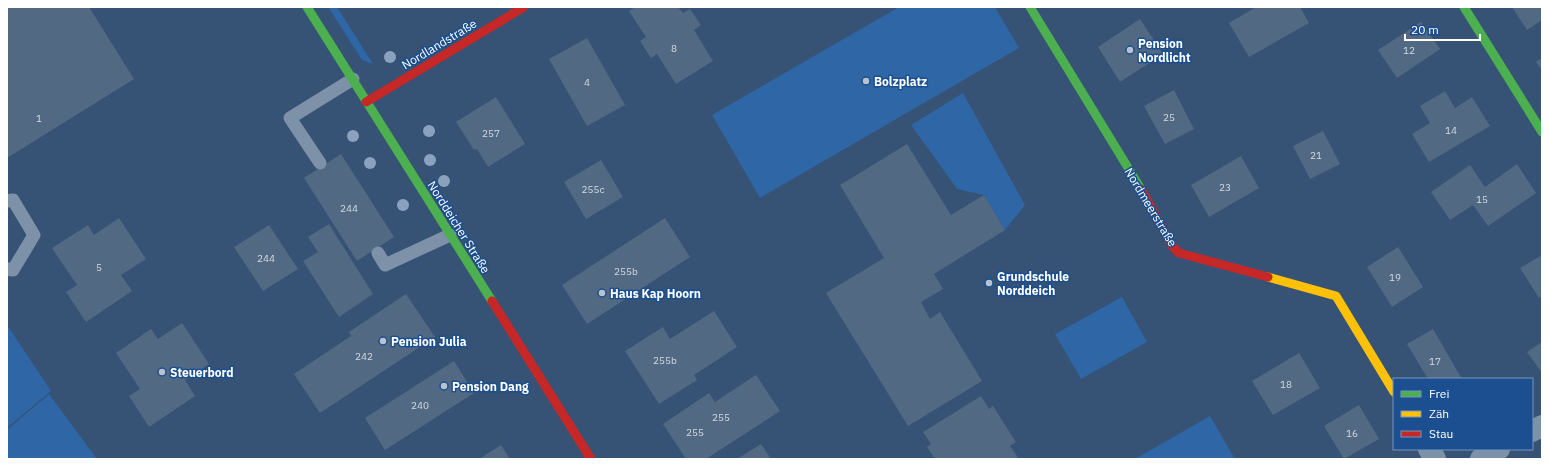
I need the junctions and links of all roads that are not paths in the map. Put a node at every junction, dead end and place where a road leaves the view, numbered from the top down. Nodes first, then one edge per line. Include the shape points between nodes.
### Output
1 (307, 7) edge
2 (524, 7) edge
3 (1030, 7) edge
4 (1464, 7) edge
5 (352, 79) junction
6 (366, 102) junction
7 (1542, 132) edge
8 (320, 163) dead end
9 (7, 200) edge
10 (450, 235) junction
11 (378, 253) dead end
12 (7, 269) edge
13 (1393, 390) edge
14 (1542, 426) edge
15 (1533, 430) edge
16 (1430, 450) edge
17 (1498, 450) edge
18 (591, 459) edge
19 (1435, 459) edge
20 (1481, 459) edge

1 - 5 street, Norddeicher Straße
2 - 6 street, Nordlandstraße
3 - 13 street, Nordmeerstraße via 1135,179 1172,246 1179,253 1336,296
4 - 7 street
5 - 6 street, Norddeicher Straße
5 - 8 lane via 290,118
6 - 10 street, Norddeicher Straße
9 - 12 lane via 13,200 34,235 13,270
10 - 11 lane via 385,265
10 - 18 street, Norddeicher Straße
14 - 15 street
16 - 19 street
17 - 20 street

